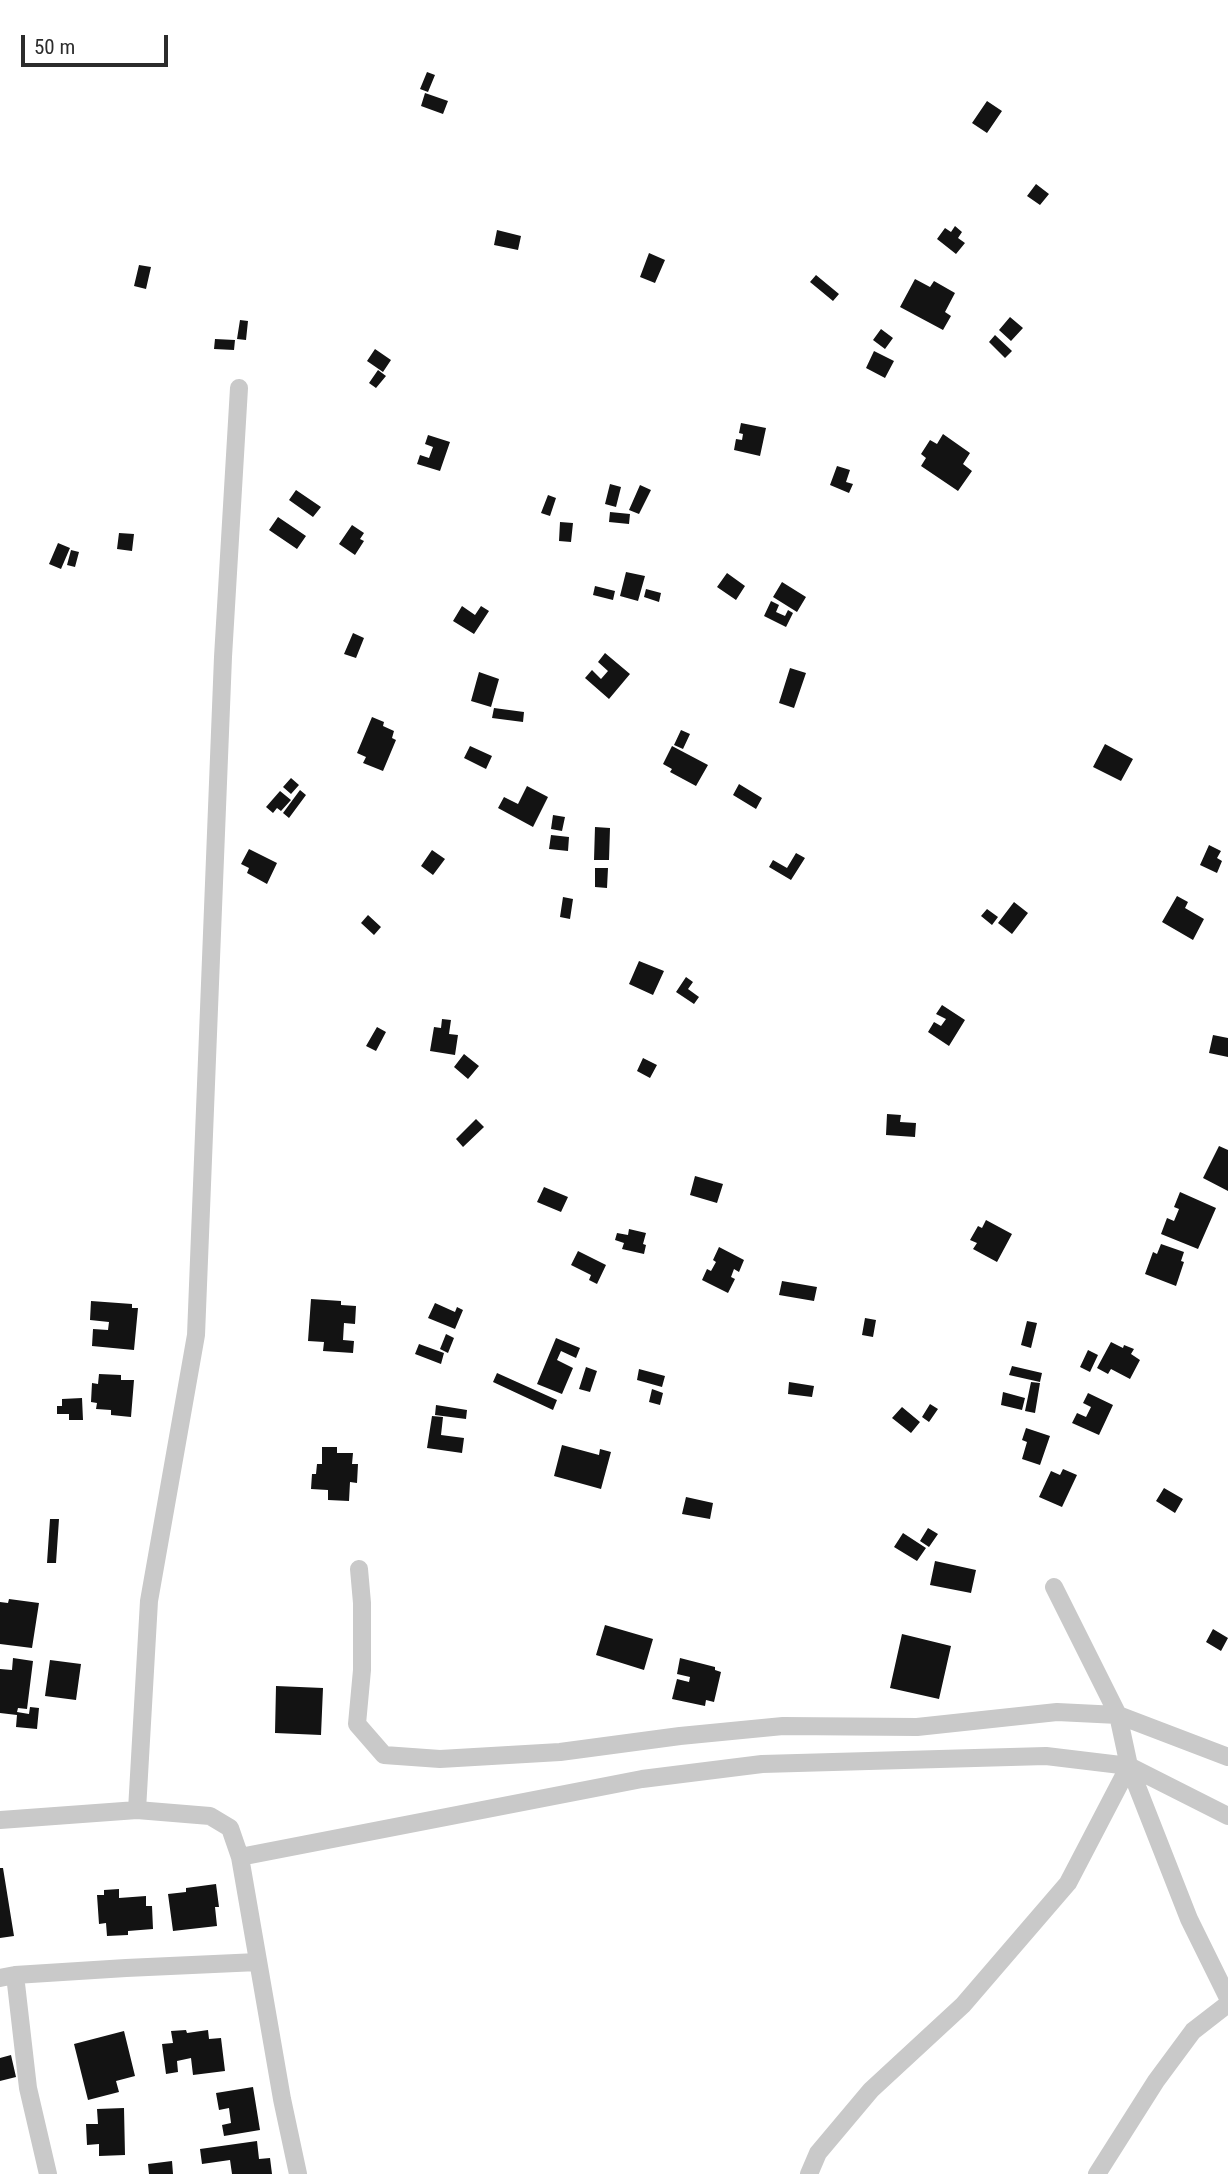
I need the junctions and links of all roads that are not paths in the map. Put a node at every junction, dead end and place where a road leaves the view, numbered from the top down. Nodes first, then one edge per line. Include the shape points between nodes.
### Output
1 (239, 388) dead end
2 (359, 1569) dead end
3 (1054, 1587) dead end
4 (1118, 1715) junction
5 (1228, 1757) edge
6 (1129, 1766) junction
7 (137, 1810) junction
8 (1228, 1816) edge
9 (0, 1820) edge
10 (240, 1857) junction
11 (258, 1962) junction
12 (8, 1977) edge
13 (1228, 1998) edge
14 (1228, 2004) edge
15 (48, 2174) edge
16 (298, 2174) edge
17 (808, 2174) edge
18 (1097, 2174) edge

1 - 7 street via 223,657 196,1335 149,1601
2 - 4 street via 362,1656 357,1724 384,1755 440,1759 560,1752 783,1726 917,1727 1057,1712
3 - 4 street
4 - 5 street
4 - 6 street
6 - 8 street
6 - 10 street via 1046,1755 762,1764 642,1779
6 - 13 street via 1188,1919
6 - 17 street via 1068,1883 963,2005 871,2090 818,2153
7 - 9 street
7 - 10 street via 210,1816 230,1828
10 - 11 street
11 - 12 street
11 - 16 street
12 - 15 street
14 - 18 street via 1193,2031

